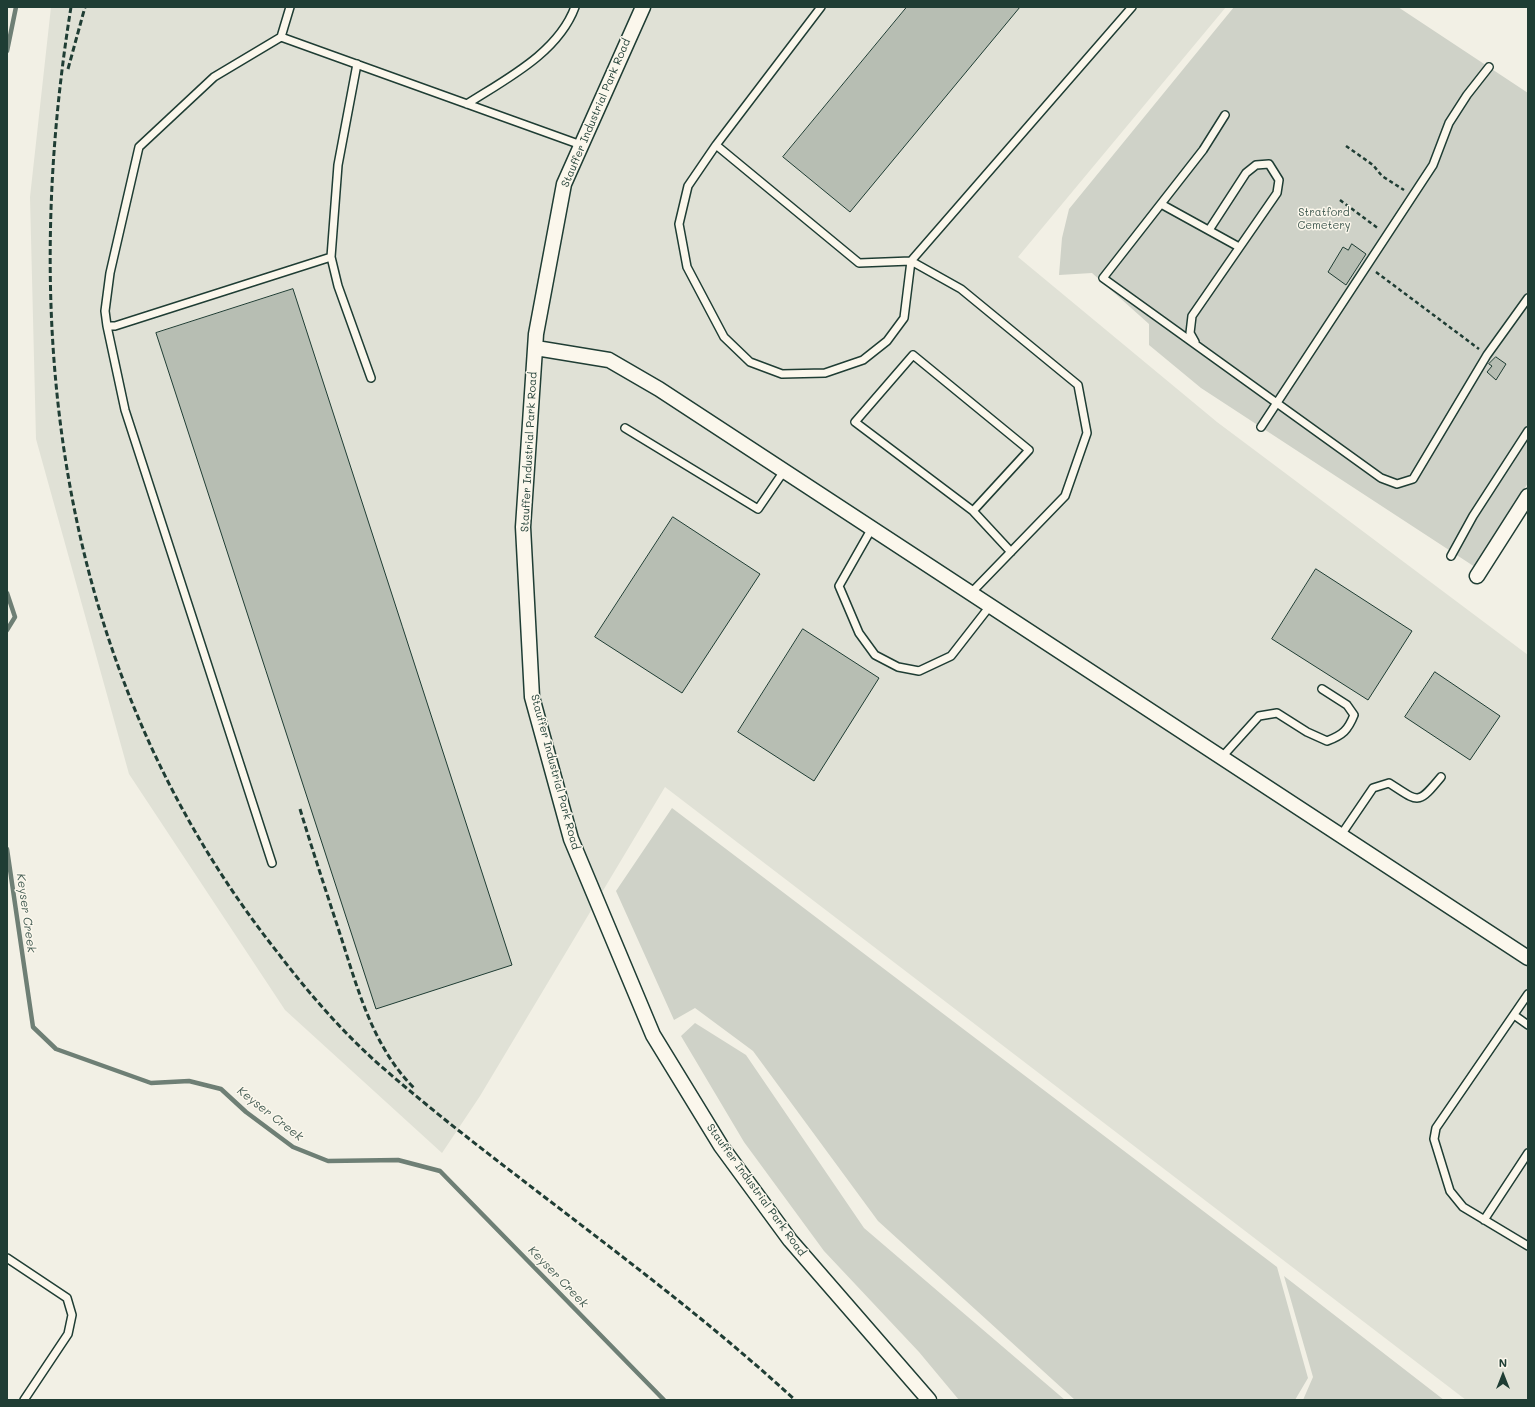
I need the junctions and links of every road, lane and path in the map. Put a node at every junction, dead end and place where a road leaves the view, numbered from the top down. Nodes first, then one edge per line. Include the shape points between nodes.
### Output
1 (290, 7) edge
2 (575, 7) edge
3 (643, 7) edge
4 (821, 7) edge
5 (1132, 7) edge
6 (281, 36) junction
7 (356, 64) junction
8 (1489, 67) dead end
9 (467, 104) junction
10 (1225, 115) dead end
11 (581, 145) junction
12 (716, 145) junction
13 (1346, 146) dead end
14 (1413, 195) junction
15 (1340, 200) dead end
16 (1161, 204) junction
17 (1209, 230) junction
18 (1387, 235) junction
19 (1239, 247) junction
20 (331, 257) junction
21 (911, 261) junction
22 (1368, 265) junction
23 (1528, 298) edge
24 (107, 326) junction
25 (1198, 345) junction
26 (536, 348) junction
27 (1487, 355) junction
28 (371, 378) dead end
29 (1278, 403) junction
30 (1261, 427) dead end
31 (625, 428) dead end
32 (1528, 431) edge
33 (784, 471) junction
34 (1528, 496) edge
35 (973, 511) junction
36 (872, 528) junction
37 (1011, 552) junction
38 (1451, 556) dead end
39 (1477, 576) dead end
40 (971, 593) junction
41 (990, 606) junction
42 (1322, 689) dead end
43 (1222, 757) junction
44 (1441, 777) dead end
45 (1341, 836) junction
46 (272, 863) dead end
47 (1528, 958) edge
48 (1528, 994) edge
49 (1514, 1015) junction
50 (1528, 1024) edge
51 (1528, 1153) edge
52 (1484, 1220) junction
53 (1528, 1246) edge
54 (7, 1258) edge
55 (24, 1400) edge
56 (929, 1400) edge

1 - 6 lane
2 - 9 lane via 560,33 546,49 519,71
3 - 11 street, Stauffer Industrial Park Road
4 - 12 lane
5 - 21 lane
6 - 7 lane
6 - 24 lane via 214,77 139,147 110,273 105,311
7 - 9 lane
7 - 20 lane via 338,165
8 - 14 lane via 1467,94 1449,123 1433,165
9 - 11 lane
10 - 16 lane via 1203,150
11 - 26 street, Stauffer Industrial Park Road via 564,184 536,334
12 - 21 lane via 859,263
12 - 21 lane via 688,186 679,224 687,267 724,337 750,362 782,374 824,373 863,360 887,341 904,318
13 - 14 path via 1373,165 1382,176
14 - 18 lane
15 - 18 path
16 - 17 lane
16 - 25 lane via 1104,278
17 - 19 lane
17 - 19 lane via 1246,172 1256,165 1269,164 1279,180 1277,193
18 - 22 lane
19 - 25 lane via 1192,316 1190,333
20 - 24 lane via 115,326
20 - 28 lane via 338,286
21 - 37 lane via 961,289 1078,385 1087,432 1065,496
22 - 27 path
22 - 29 lane
23 - 27 lane
24 - 46 lane via 125,410
25 - 29 lane
26 - 33 street via 608,360 659,389
26 - 56 street, Stauffer Industrial Park Road via 523,527 532,697 571,839 653,1035 721,1146 790,1240
27 - 29 lane via 1413,479 1397,484 1381,478
29 - 30 lane
31 - 33 lane via 758,509
32 - 38 lane via 1473,516
33 - 36 street
34 - 39 street
35 - 35 lane via 855,422 913,355 1029,450
35 - 37 lane
36 - 40 street
36 - 41 lane via 839,586 859,633 875,655 898,667 919,671 951,656
37 - 40 lane
40 - 41 street
41 - 43 street
42 - 43 lane via 1347,705 1354,715 1350,725 1340,736 1327,741 1307,732 1277,712 1259,716
43 - 45 street
44 - 45 lane via 1425,796 1418,799 1389,783 1373,788
45 - 47 street
48 - 49 lane
49 - 50 lane
49 - 52 lane via 1436,1128 1434,1139 1450,1191 1464,1207
51 - 52 lane
52 - 53 lane
54 - 55 lane via 67,1298 72,1315 68,1334

